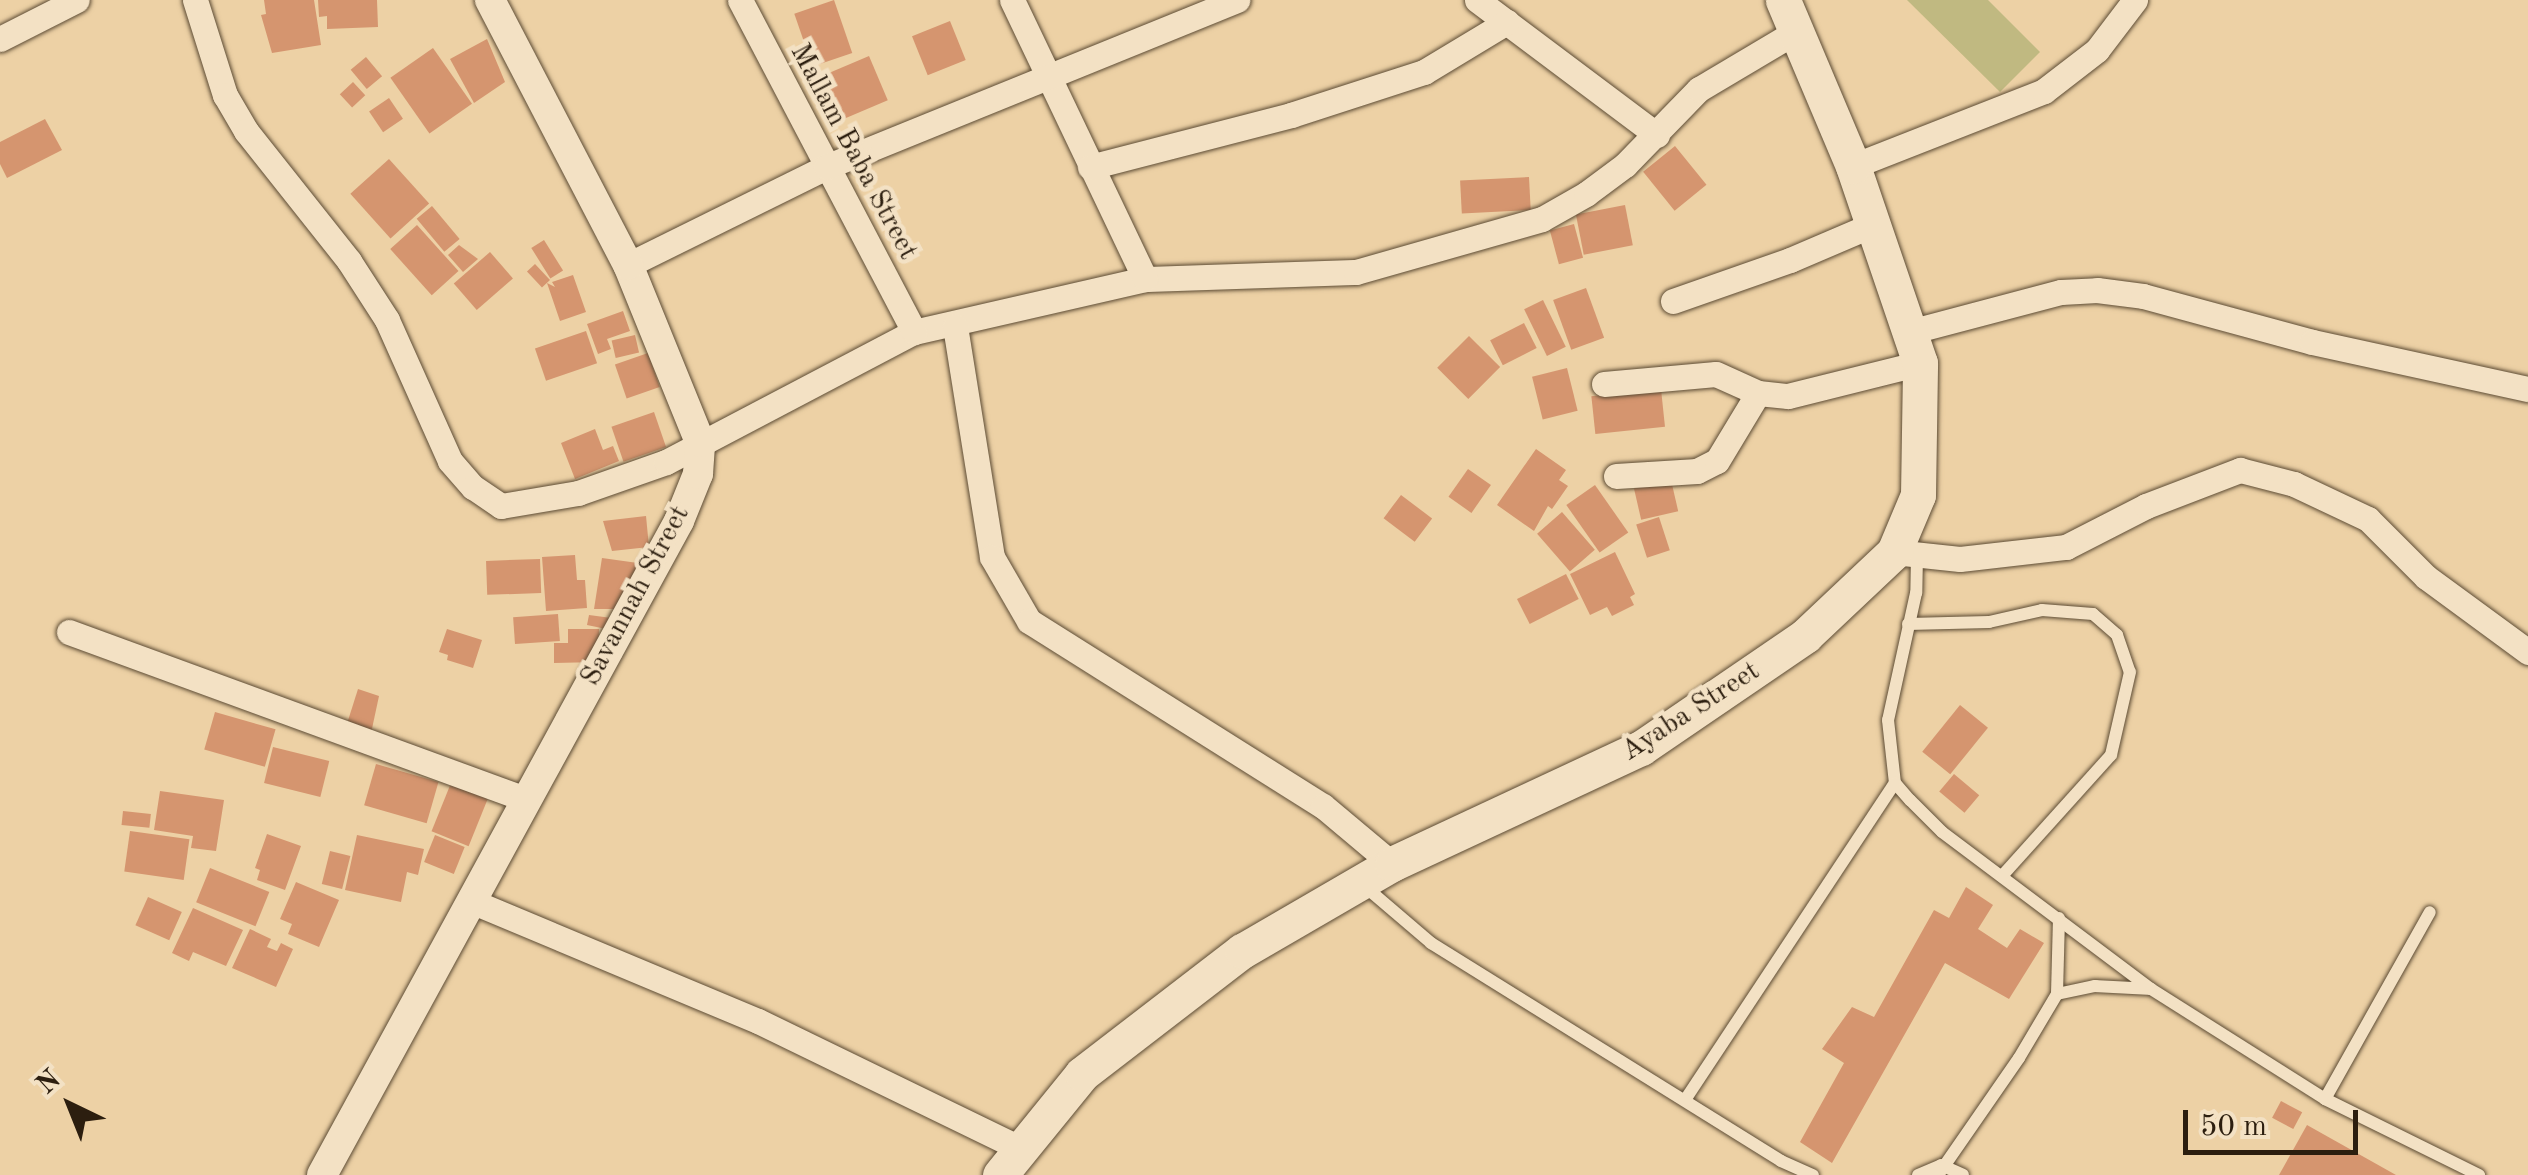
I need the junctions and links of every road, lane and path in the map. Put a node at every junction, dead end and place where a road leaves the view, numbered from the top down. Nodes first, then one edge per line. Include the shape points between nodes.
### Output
1 (77, 0) edge
2 (195, 0) edge
3 (490, 0) edge
4 (740, 0) edge
5 (1012, 0) edge
6 (1237, 0) edge
7 (1478, 0) edge
8 (2135, 0) edge
9 (1789, 16) edge
10 (1507, 22) junction
11 (0, 39) edge
12 (1047, 78) junction
13 (1656, 135) junction
14 (1853, 166) junction
15 (826, 167) junction
16 (1090, 167) junction
17 (1874, 224) junction
18 (628, 266) junction
19 (1146, 279) junction
20 (1672, 301) dead end
21 (955, 326) junction
22 (914, 332) junction
23 (1916, 347) junction
24 (1604, 384) dead end
25 (2528, 389) edge
26 (1758, 393) junction
27 (700, 442) junction
28 (1616, 476) dead end
29 (1906, 553) junction
30 (1908, 624) junction
31 (69, 632) dead end
32 (2528, 652) edge
33 (1895, 783) junction
34 (526, 799) junction
35 (1392, 864) junction
36 (2002, 876) junction
37 (1362, 884) junction
38 (471, 901) junction
39 (2430, 912) dead end
40 (2059, 918) junction
41 (2151, 989) junction
42 (2057, 994) junction
43 (2325, 1099) junction
44 (1685, 1100) junction
45 (1009, 1162) edge
46 (1940, 1170) edge
47 (322, 1175) edge
48 (1813, 1175) edge
49 (1918, 1175) edge
50 (1964, 1175) edge
51 (2479, 1175) edge

1 - 11 street
2 - 27 street via 226,95 246,131 387,320 450,461 473,487 501,506 578,492 666,462
3 - 18 street
4 - 15 street, Mallam Baba Street
5 - 12 street
6 - 12 street
7 - 10 street
8 - 14 street via 2097,50 2044,91
9 - 13 street via 1699,89
9 - 14 main road, Ayaba Street
10 - 13 street
10 - 16 street via 1424,72
12 - 15 street
12 - 16 street
13 - 19 street via 1586,194 1542,219 1480,240 1356,272
14 - 17 main road, Ayaba Street
15 - 18 street
15 - 22 street, Mallam Baba Street
16 - 19 street
17 - 20 street
17 - 23 main road, Ayaba Street
18 - 27 street
19 - 21 street
21 - 22 street
21 - 35 street via 992,557 1029,621 1323,806
22 - 27 street
23 - 25 street via 2062,292 2097,290
23 - 26 street via 1788,396
23 - 29 main road, Ayaba Street via 1918,495
24 - 26 street via 1716,374
26 - 28 street via 1717,461 1697,471
27 - 34 street, Savannah Street via 698,474 679,521
29 - 30 lane
29 - 32 street via 1960,558 2066,548 2146,506 2240,470 2294,484 2368,520 2426,577
29 - 35 main road, Ayaba Street via 1805,636 1641,748
30 - 33 lane via 1888,720
30 - 36 lane via 1990,622 2042,610 2093,614 2118,634 2130,672 2112,755
31 - 34 street
33 - 36 lane via 1942,832
33 - 44 lane
34 - 38 street, Savannah Street
35 - 37 main road, Ayaba Street
36 - 40 lane
37 - 44 lane via 1430,943
37 - 45 main road, Ayaba Street via 1242,950 1132,1032 1082,1074
38 - 45 street via 758,1021
38 - 47 street, Savannah Street
39 - 43 lane
40 - 41 lane
40 - 42 lane
41 - 42 lane via 2095,986
41 - 43 lane
42 - 46 lane
43 - 51 lane
44 - 48 lane
46 - 49 lane
46 - 50 lane

